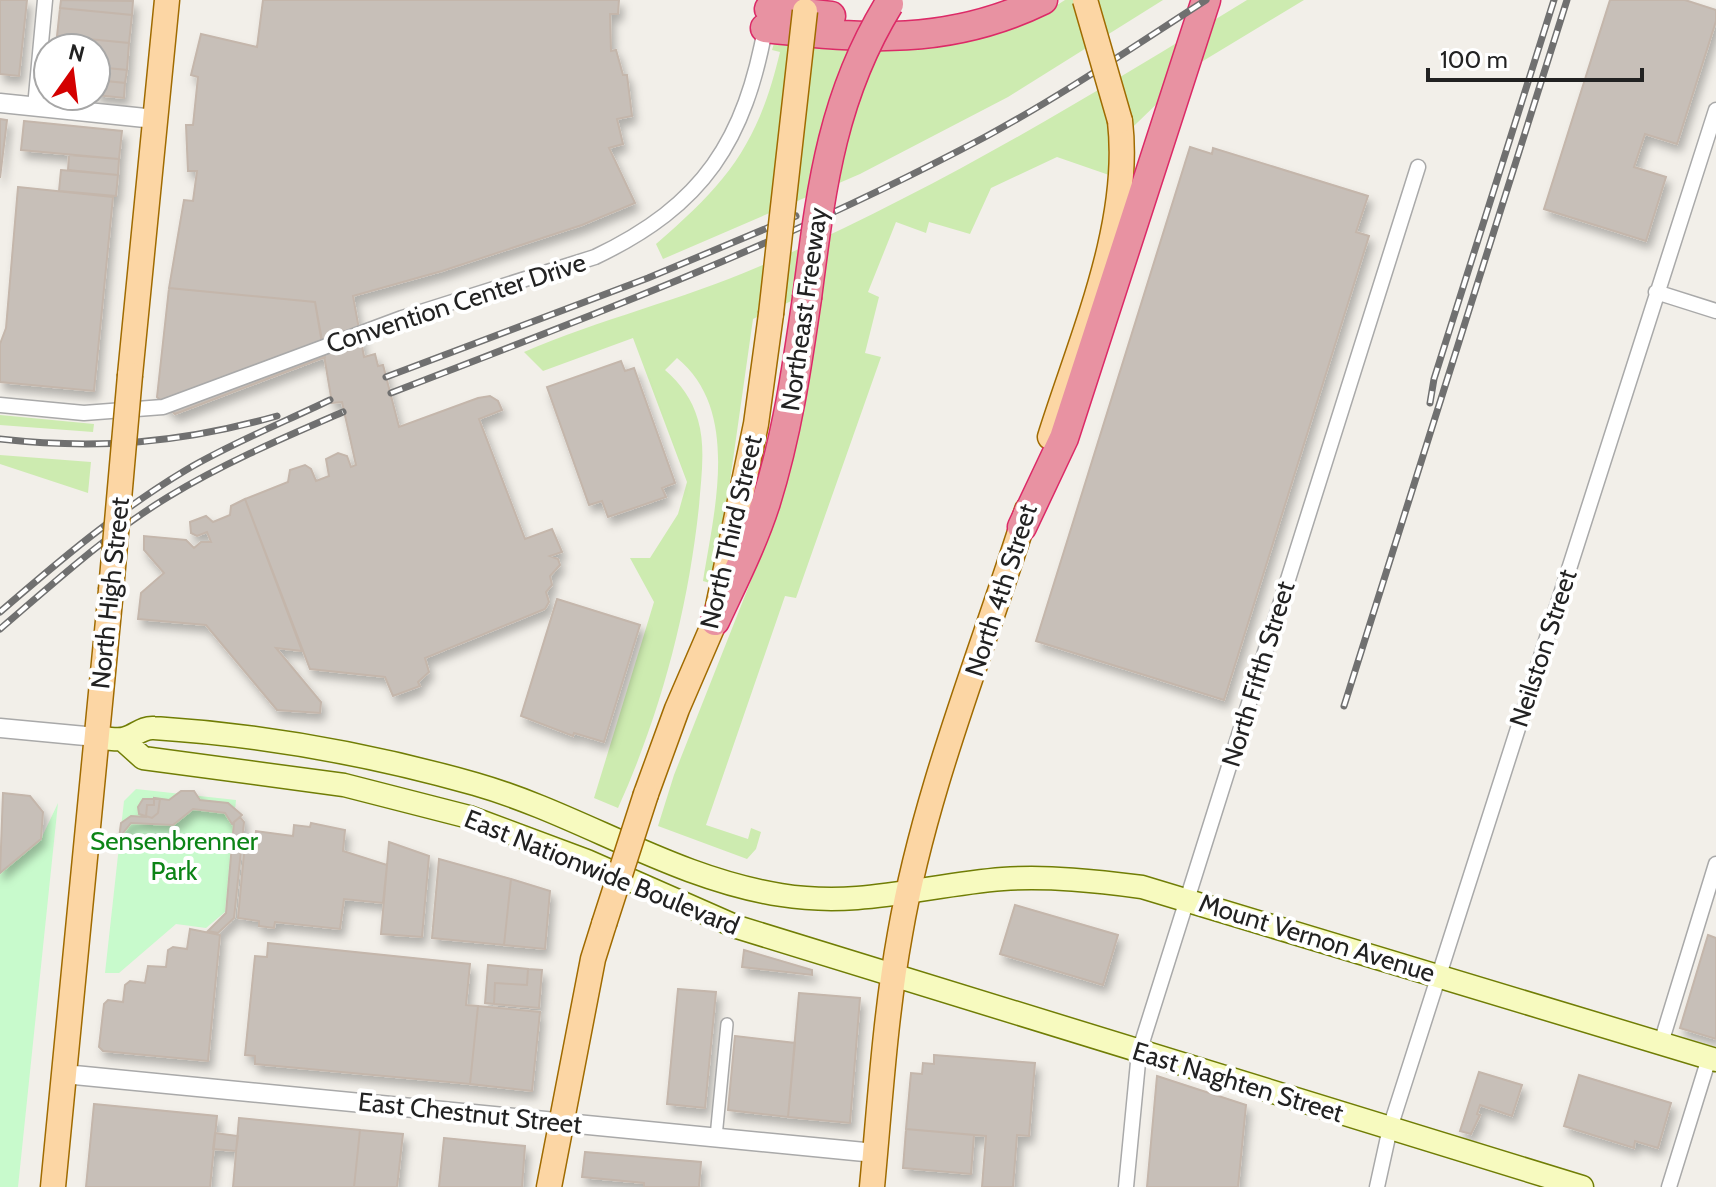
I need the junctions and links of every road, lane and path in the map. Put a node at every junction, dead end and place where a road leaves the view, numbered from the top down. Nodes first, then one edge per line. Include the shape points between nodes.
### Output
1 (45, 0) edge
2 (167, 0) edge
3 (807, 0) edge
4 (1005, 0) edge
5 (1043, 0) edge
6 (1085, 0) edge
7 (1206, 0) edge
8 (891, 2) edge
9 (768, 12) edge
10 (42, 32) edge
11 (0, 103) edge
12 (32, 107) edge
13 (1716, 110) edge
14 (85, 112) edge
15 (155, 119) junction
16 (1418, 167) dead end
17 (1656, 292) junction
18 (1716, 311) edge
19 (0, 405) edge
20 (1022, 527) junction
21 (715, 621) junction
22 (0, 728) edge
23 (96, 737) junction
24 (123, 740) junction
25 (1716, 864) edge
26 (715, 880) junction
27 (908, 894) junction
28 (1188, 899) junction
29 (682, 904) junction
30 (1439, 976) junction
31 (893, 977) junction
32 (727, 1024) dead end
33 (1661, 1043) junction
34 (1139, 1052) junction
35 (1713, 1059) edge
36 (64, 1074) junction
37 (559, 1122) junction
38 (1390, 1128) junction
39 (716, 1137) junction
40 (875, 1153) junction
41 (53, 1187) edge
42 (549, 1187) edge
43 (872, 1187) edge
44 (1126, 1187) edge
45 (1377, 1187) edge
46 (1582, 1187) edge
47 (1669, 1187) edge

1 - 10 street
2 - 15 main road, North High Street
3 - 21 main road, North Third Street, bridge via 756,424
4 - 9 highway via 965,13 899,21
5 - 9 highway via 977,27 933,35 831,35
6 - 20 main road, North 4th Street, bridge via 1120,121 1123,188 1109,249
7 - 20 highway via 1064,438
8 - 21 highway, Northeast Freeway, bridge via 869,37 838,112 820,194 795,384 775,471 753,537
9 - 19 street, Convention Center Drive via 746,108 722,154 667,215 624,244 361,332 163,407 84,413
11 - 12 street
13 - 17 street, Neilston Street
14 - 15 street
15 - 23 main road, North High Street, bridge
16 - 28 street, North Fifth Street
17 - 18 street
17 - 30 street, Neilston Street
20 - 27 main road, North 4th Street
21 - 37 main road, North Third Street, bridge via 646,794 593,959
22 - 23 street
23 - 24 main road, East Nationwide Boulevard
23 - 36 main road, North High Street
24 - 26 main road, East Nationwide Boulevard via 148,727 206,732 286,741 411,767 552,811 674,867
24 - 29 main road, East Nationwide Boulevard via 143,758 344,785 469,817
25 - 33 street
26 - 27 main road, East Nationwide Boulevard via 800,898 871,900
26 - 29 main road via 694,886
27 - 28 main road, Mount Vernon Avenue via 1002,879 1049,879 1142,887
27 - 31 main road, North 4th Street
28 - 30 main road, Mount Vernon Avenue
28 - 34 street, North Fifth Street
29 - 31 main road, East Nationwide Boulevard
30 - 33 main road, Mount Vernon Avenue
30 - 38 street, Neilston Street
31 - 34 main road, East Naghten Street
31 - 40 main road, North 4th Street
32 - 39 street
33 - 35 main road, Mount Vernon Avenue
34 - 38 main road, East Naghten Street
34 - 44 street, North Fifth Street
35 - 47 street
36 - 37 street, East Chestnut Street
36 - 41 main road, North High Street
37 - 39 street, East Chestnut Street
37 - 42 main road, North Third Street
38 - 45 street, Neilston Street
38 - 46 main road, East Naghten Street
39 - 40 street, East Chestnut Street
40 - 43 main road, North 4th Street

